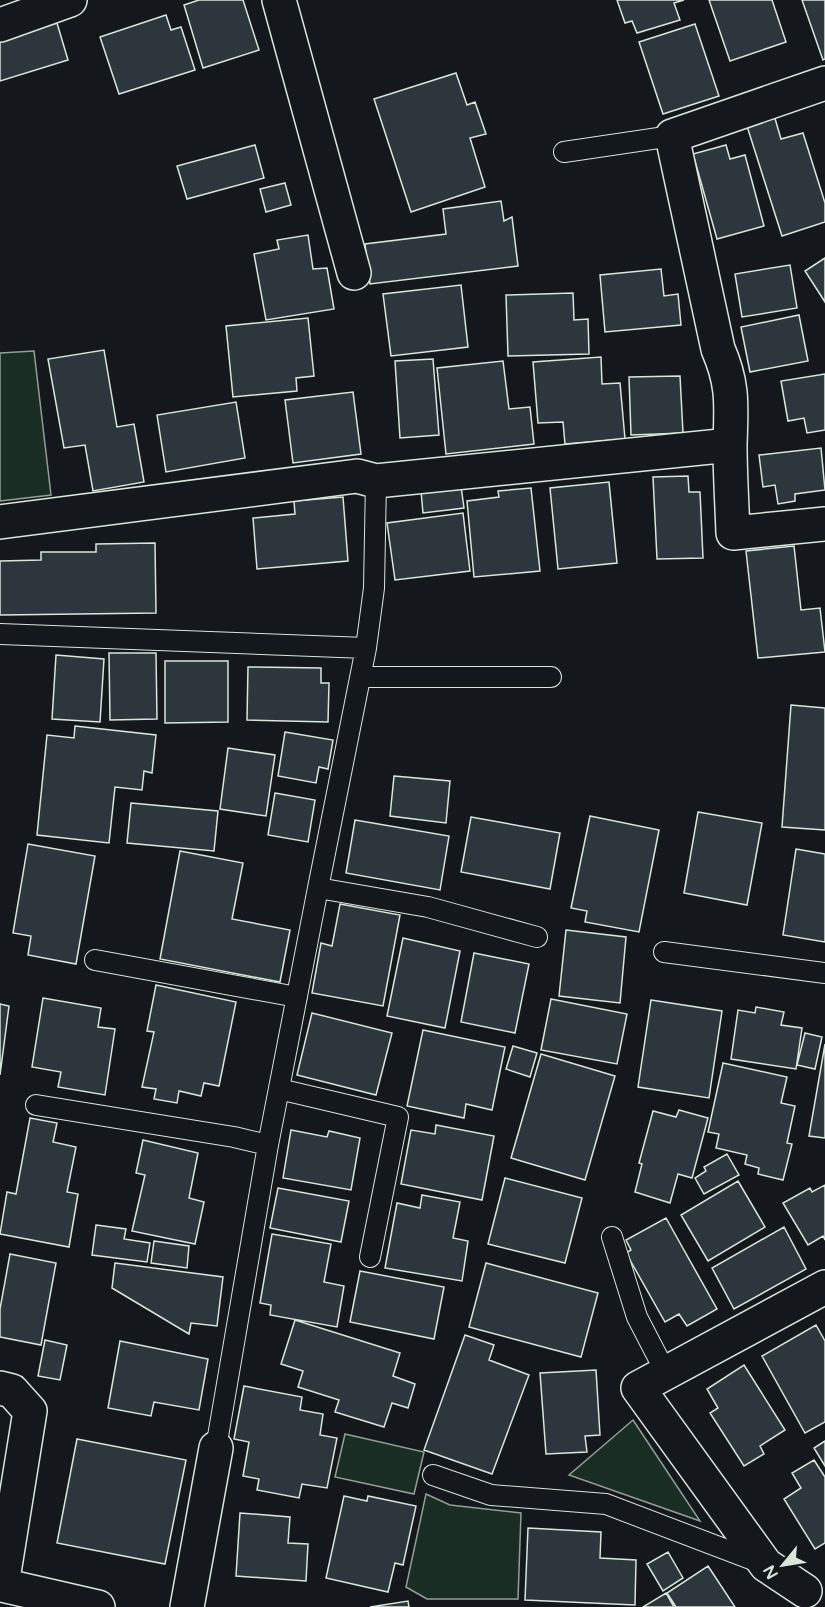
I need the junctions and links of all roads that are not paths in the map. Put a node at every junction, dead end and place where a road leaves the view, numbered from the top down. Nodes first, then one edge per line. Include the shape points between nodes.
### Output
1 (70, 0) edge
2 (279, 0) edge
3 (0, 25) edge
4 (825, 83) edge
5 (672, 136) junction
6 (564, 152) dead end
7 (354, 273) dead end
8 (730, 445) junction
9 (376, 481) junction
10 (0, 522) edge
11 (825, 524) edge
12 (0, 634) edge
13 (366, 648) junction
14 (362, 676) junction
15 (551, 676) dead end
16 (318, 888) junction
17 (537, 937) dead end
18 (664, 952) dead end
19 (95, 960) dead end
20 (825, 973) edge
21 (297, 998) junction
22 (279, 1089) junction
23 (36, 1105) dead end
24 (268, 1145) junction
25 (612, 1238) dead end
26 (370, 1257) dead end
27 (825, 1287) edge
28 (666, 1373) junction
29 (0, 1388) edge
30 (216, 1448) joint
31 (433, 1475) dead end
32 (766, 1565) junction
33 (1, 1585) edge
34 (815, 1592) edge
35 (98, 1607) edge
36 (187, 1607) edge

1 - 3 street
2 - 7 street
4 - 5 street
5 - 6 lane
5 - 8 street via 718,349 726,369 732,403
8 - 9 street
8 - 11 street via 733,533
9 - 10 street via 357,476
9 - 13 lane via 374,588
12 - 13 lane
13 - 14 lane
14 - 15 lane
14 - 16 lane
16 - 17 lane via 428,907
16 - 21 lane
18 - 20 lane
19 - 21 lane
21 - 22 lane
22 - 24 lane
22 - 26 lane via 398,1117
23 - 24 lane
24 - 30 lane
25 - 28 lane via 637,1317
27 - 28 street
28 - 32 street via 638,1388
29 - 33 street via 12,1391 30,1411
30 - 36 street
31 - 32 lane via 491,1495 606,1504
32 - 34 street
33 - 35 street

